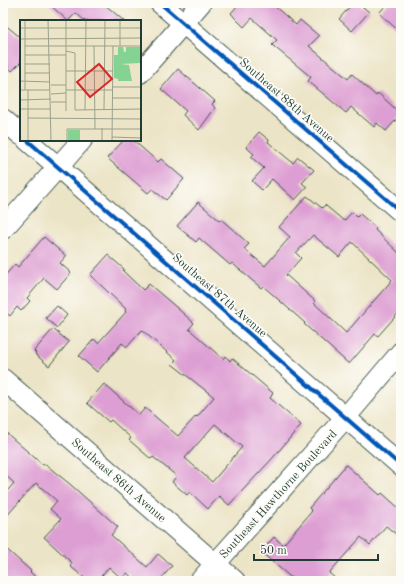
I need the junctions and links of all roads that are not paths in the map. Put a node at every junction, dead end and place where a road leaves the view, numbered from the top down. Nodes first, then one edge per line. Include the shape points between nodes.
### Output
1 (160, 3) edge
2 (201, 3) edge
3 (184, 24) junction
4 (141, 72) edge
5 (3, 119) edge
6 (20, 134) edge
7 (28, 141) edge
8 (81, 141) edge
9 (58, 167) junction
10 (401, 212) edge
11 (3, 229) edge
12 (401, 352) edge
13 (3, 380) edge
14 (345, 418) junction
15 (401, 466) edge
16 (216, 564) junction
17 (200, 581) edge
18 (236, 581) edge

1 - 3 street, Southeast 88th Avenue
2 - 3 street
3 - 4 street
3 - 10 street, Southeast 88th Avenue
5 - 6 street
7 - 9 street, Southeast 87th Avenue
8 - 9 street
9 - 11 street
9 - 14 street, Southeast 87th Avenue
12 - 14 street, Southeast Hawthorne Boulevard
13 - 16 street, Southeast 86th Avenue
14 - 15 street, Southeast 87th Avenue
14 - 16 street, Southeast Hawthorne Boulevard
16 - 17 street, Southeast Hawthorne Boulevard
16 - 18 street, Southeast 86th Avenue

